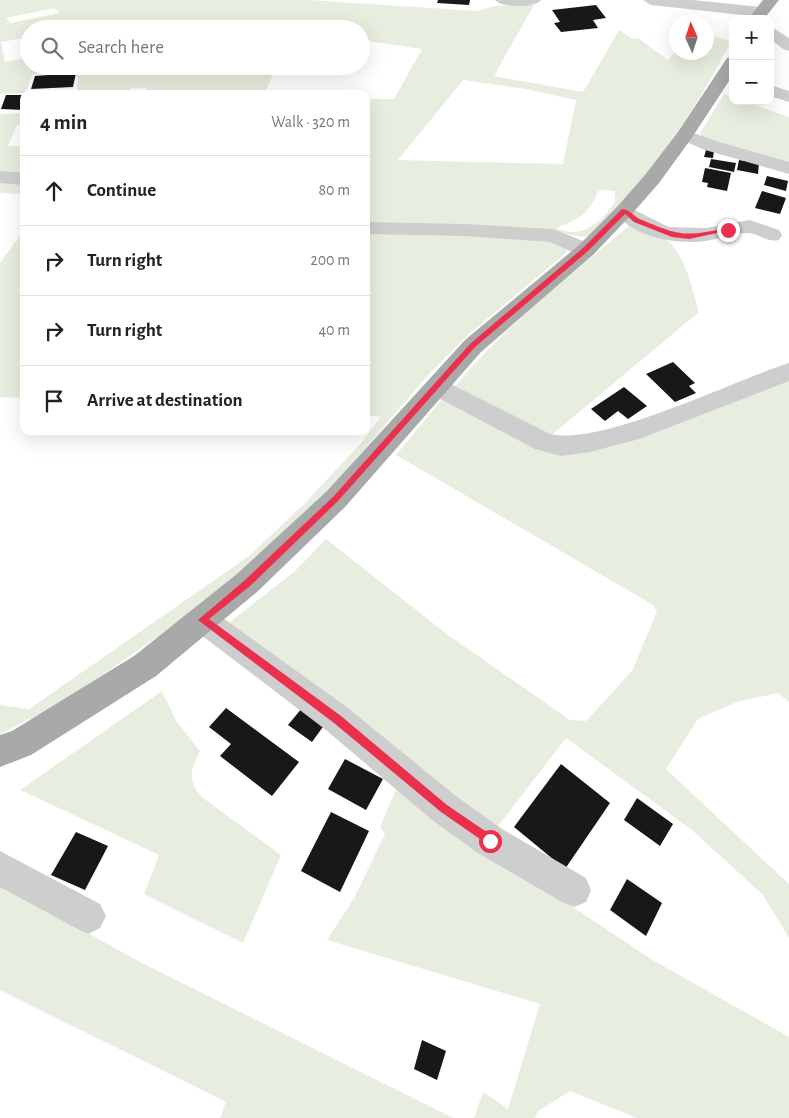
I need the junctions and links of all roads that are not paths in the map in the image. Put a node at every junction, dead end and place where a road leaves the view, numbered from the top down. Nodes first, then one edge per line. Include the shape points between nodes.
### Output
1 (503, 0) edge
2 (532, 0) edge
3 (651, 0) edge
4 (771, 0) edge
5 (735, 4) edge
6 (758, 15) edge
7 (789, 27) edge
8 (774, 29) edge
9 (774, 33) edge
10 (789, 46) edge
11 (729, 73) edge
12 (774, 91) edge
13 (789, 97) edge
14 (685, 135) junction
15 (789, 168) edge
16 (0, 177) edge
17 (20, 179) edge
18 (624, 211) junction
19 (370, 228) edge
20 (772, 235) dead end
21 (586, 250) junction
22 (789, 372) edge
23 (436, 387) junction
24 (202, 620) junction
25 (0, 751) edge
26 (0, 868) edge
27 (574, 890) dead end
28 (88, 916) dead end

1 - 2 street
3 - 5 street
4 - 6 main road
5 - 6 street
7 - 8 street
9 - 10 street
11 - 14 main road
12 - 13 street
14 - 15 street
14 - 18 main road
16 - 17 street
18 - 20 street via 636,220 672,235 689,237 745,227
18 - 21 main road
19 - 21 street via 552,236
21 - 23 main road via 473,346
22 - 23 street via 630,432 561,446 544,442
23 - 24 main road via 336,499 247,584
24 - 25 main road via 145,666 20,744
24 - 27 street via 337,720 444,808 490,841
26 - 28 street

